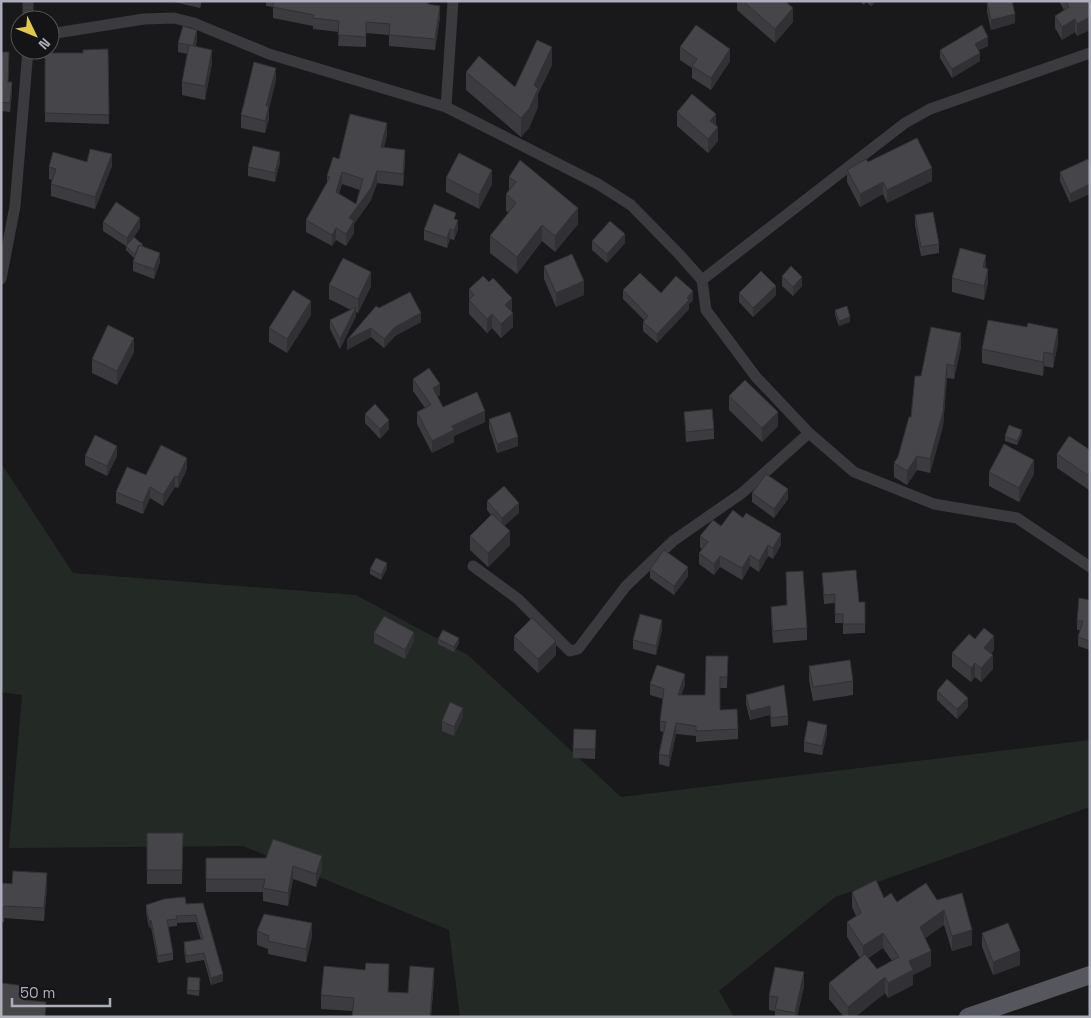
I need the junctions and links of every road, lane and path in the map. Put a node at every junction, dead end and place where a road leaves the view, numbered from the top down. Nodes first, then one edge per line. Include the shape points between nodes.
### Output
1 (453, 1) edge
2 (60, 32) edge
3 (1090, 53) edge
4 (27, 60) edge
5 (446, 107) junction
6 (1, 279) edge
7 (702, 280) junction
8 (809, 434) junction
9 (473, 566) dead end
10 (1090, 567) edge
11 (1090, 975) edge
12 (968, 1017) edge

1 - 5 street
2 - 5 street via 144,19 174,18 269,54
3 - 7 street via 930,109 905,123
4 - 6 street via 15,206
5 - 7 street via 598,184 631,205
7 - 8 street via 706,310 756,377
8 - 9 street via 742,493 672,541 626,586 578,649 570,651 518,599
8 - 10 street via 854,472 934,504 1017,518
11 - 12 main road

